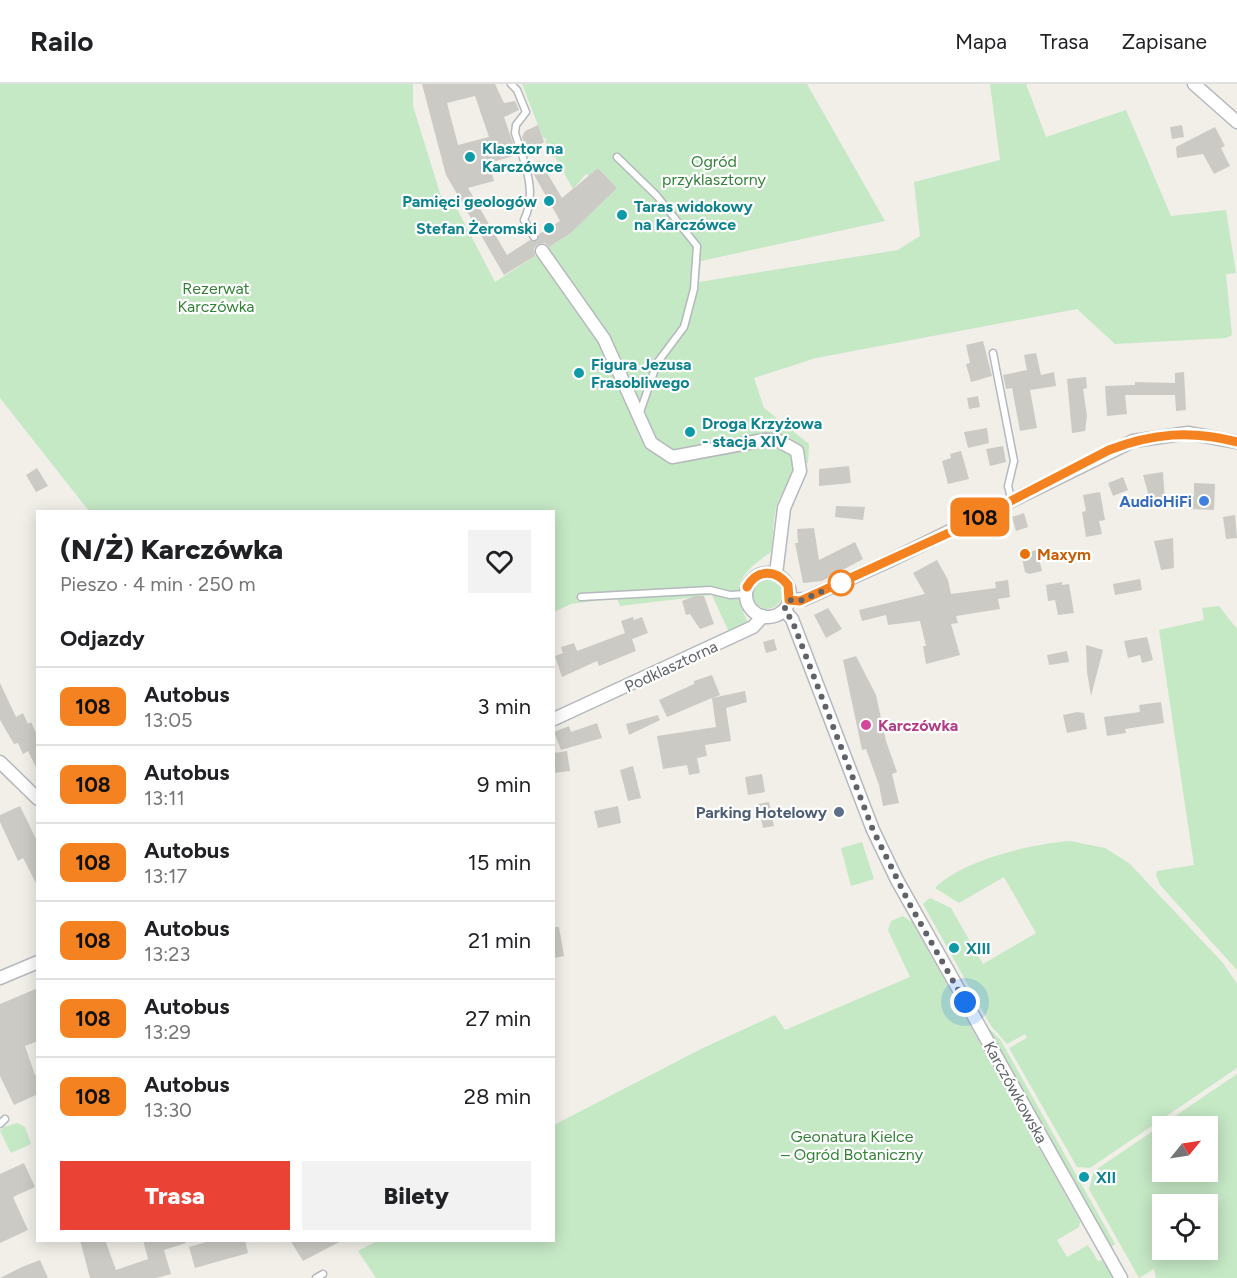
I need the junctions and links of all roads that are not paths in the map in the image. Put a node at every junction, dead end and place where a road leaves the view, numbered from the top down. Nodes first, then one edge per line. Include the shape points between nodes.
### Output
1 (511, 84) edge
2 (1194, 84) edge
3 (1237, 122) edge
4 (617, 157) dead end
5 (534, 237) dead end
6 (542, 251) dead end
7 (993, 353) dead end
8 (637, 418) junction
9 (1237, 442) edge
10 (1012, 502) junction
11 (776, 574) junction
12 (746, 594) junction
13 (581, 597) dead end
14 (786, 605) junction
15 (763, 616) junction
16 (555, 719) edge
17 (0, 762) edge
18 (36, 797) edge
19 (36, 963) edge
20 (0, 978) edge
21 (5, 1119) dead end
22 (0, 1125) edge
23 (1121, 1278) edge

1 - 5 lane via 526,112 515,133 531,186 531,206 524,220
2 - 3 street
4 - 8 lane via 657,196 697,246 694,289 684,327 657,363
6 - 8 street via 604,339
7 - 10 lane via 1014,461 1008,486
8 - 11 street via 651,443 672,457 764,440 777,440 797,451 800,471 784,508
9 - 10 street, Podklasztorna via 1188,433 1133,441
10 - 14 street, Podklasztorna
11 - 12 street via 756,576
11 - 14 street via 788,585
12 - 13 lane via 710,590
12 - 15 street via 749,606
14 - 15 street, Podklasztorna via 776,615
14 - 23 street, Karczówkowska via 873,830 897,880
15 - 16 street, Podklasztorna via 753,627
17 - 18 street
19 - 20 street
21 - 22 lane

